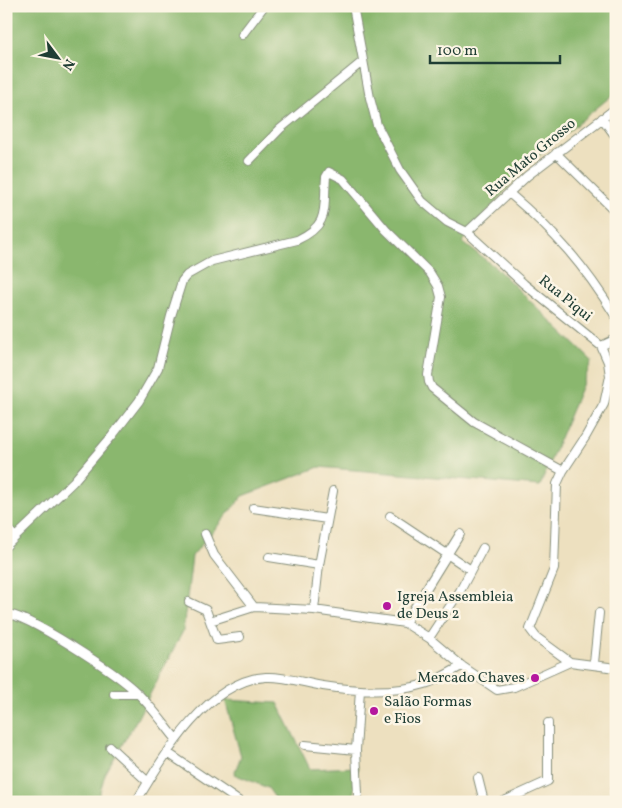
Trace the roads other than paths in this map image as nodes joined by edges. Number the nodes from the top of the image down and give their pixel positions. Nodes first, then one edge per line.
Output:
1 (264, 6) edge
2 (353, 6) edge
3 (242, 35) dead end
4 (362, 62) junction
5 (616, 108) edge
6 (602, 118) junction
7 (616, 137) edge
8 (556, 152) junction
9 (249, 161) dead end
10 (509, 193) junction
11 (616, 212) edge
12 (467, 232) junction
13 (616, 317) edge
14 (616, 339) edge
15 (601, 346) junction
16 (613, 377) edge
17 (562, 471) junction
18 (333, 491) dead end
19 (253, 508) dead end
20 (390, 516) dead end
21 (326, 518) junction
22 (6, 527) edge
23 (205, 534) dead end
24 (460, 534) dead end
25 (15, 537) junction
26 (6, 546) edge
27 (483, 548) dead end
28 (449, 554) junction
29 (269, 557) dead end
30 (319, 565) junction
31 (471, 570) junction
32 (189, 602) dead end
33 (254, 608) junction
34 (314, 610) junction
35 (599, 613) dead end
36 (6, 614) edge
37 (210, 621) junction
38 (405, 624) junction
39 (240, 637) dead end
40 (430, 638) junction
41 (570, 662) junction
42 (594, 663) junction
43 (462, 666) junction
44 (616, 668) edge
45 (360, 690) junction
46 (114, 694) dead end
47 (138, 694) junction
48 (548, 723) dead end
49 (176, 739) junction
50 (305, 745) dead end
51 (110, 747) dead end
52 (356, 750) junction
53 (168, 753) junction
54 (478, 778) dead end
55 (148, 782) junction
56 (616, 786) edge
57 (358, 794) dead end
58 (136, 802) edge
59 (240, 802) edge
60 (484, 802) edge
61 (502, 802) edge
62 (614, 802) edge

1 - 3 street
2 - 4 street, Rua Piqui
4 - 9 street
4 - 12 street, Rua Piqui
5 - 6 street, Rua Mato Grosso
6 - 7 street
6 - 8 street, Rua Mato Grosso
8 - 10 street, Rua Mato Grosso
8 - 11 street
10 - 12 street, Rua Mato Grosso
10 - 13 street
12 - 15 street, Rua Piqui
14 - 15 street
15 - 16 street
16 - 17 street
17 - 25 street
17 - 41 street
18 - 21 street
19 - 21 street
20 - 28 street
21 - 30 street
22 - 25 street
23 - 33 street
24 - 28 street
25 - 26 street
27 - 31 street
28 - 31 street
28 - 38 street
29 - 30 street
30 - 34 street
31 - 40 street
32 - 37 street
33 - 34 street
33 - 37 street
34 - 38 street
35 - 42 street
36 - 47 street
37 - 39 street
38 - 40 street
40 - 43 street
41 - 42 street
41 - 43 street
42 - 44 street
43 - 45 street
45 - 49 street
45 - 52 street
46 - 47 street
47 - 49 street
48 - 61 street
49 - 53 street
50 - 52 street
51 - 55 street
52 - 57 street
53 - 55 street
53 - 59 street
54 - 60 street
55 - 58 street
56 - 62 street

